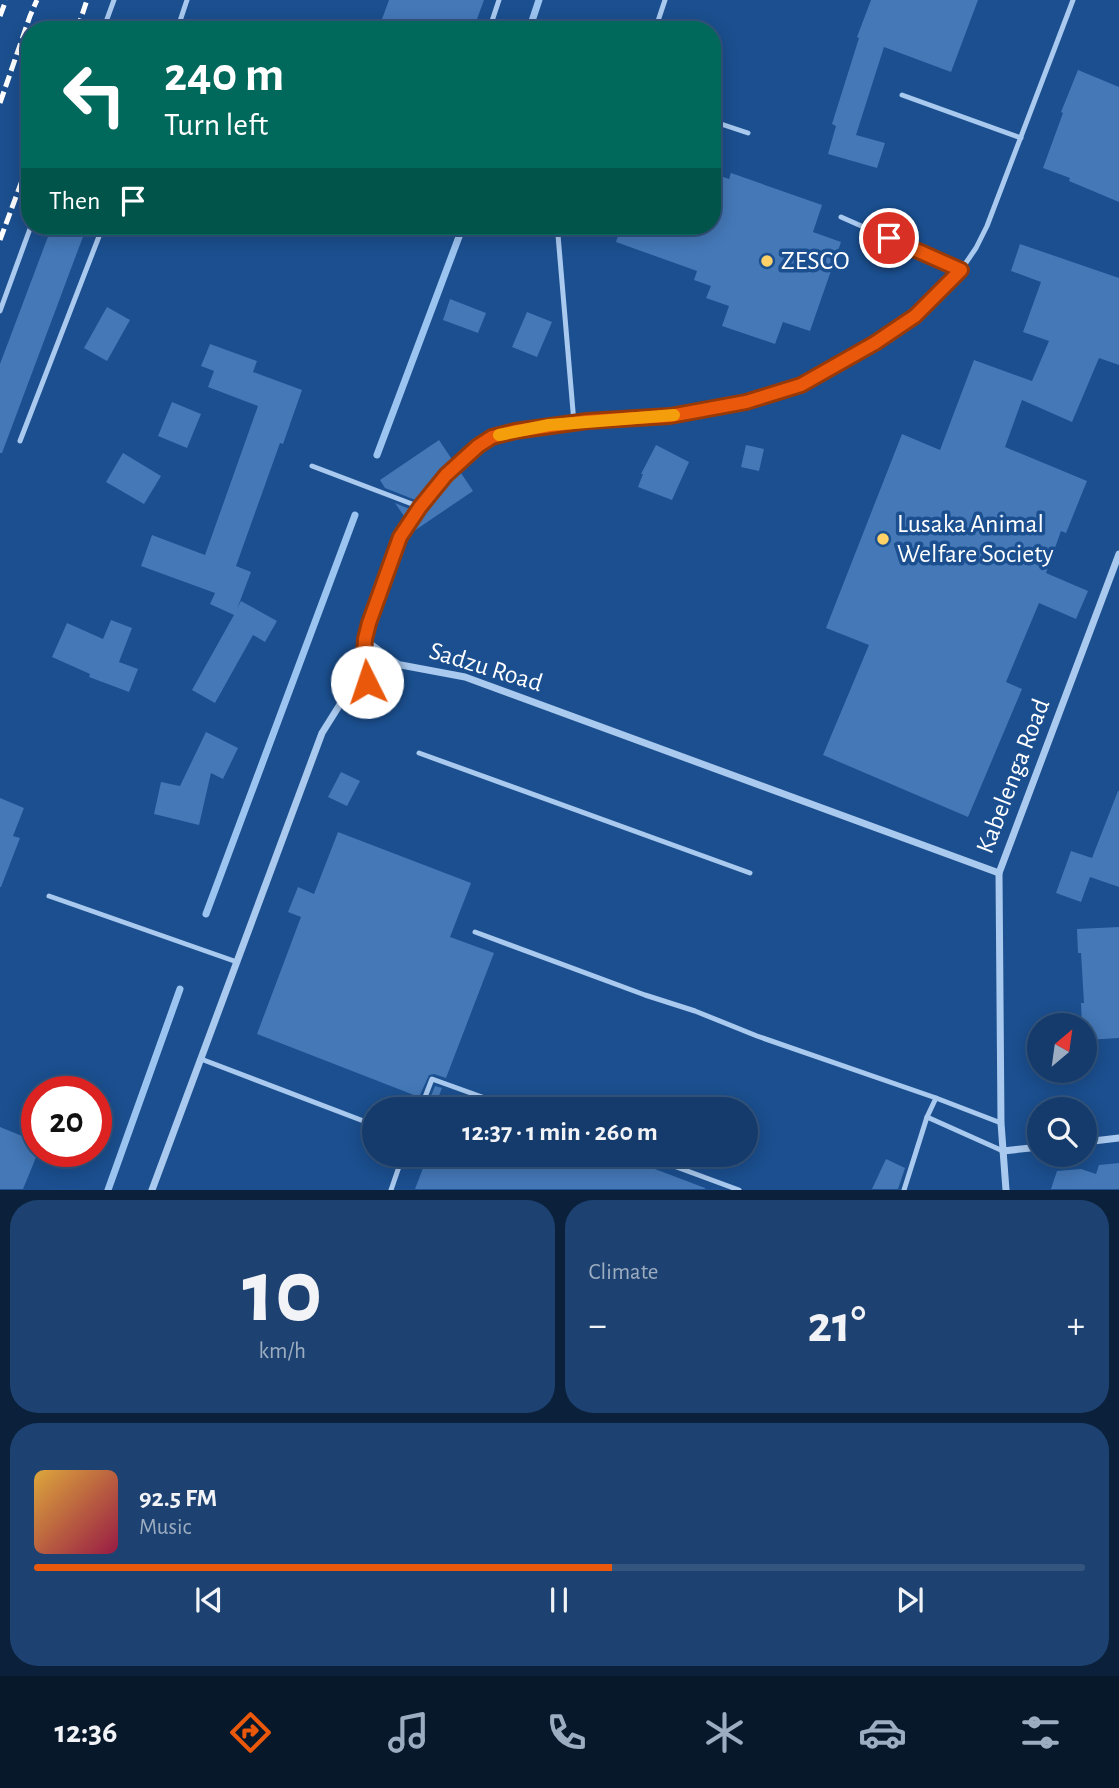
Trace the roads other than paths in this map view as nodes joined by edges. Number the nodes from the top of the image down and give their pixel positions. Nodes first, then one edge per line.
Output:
1 (114, 0) edge
2 (187, 0) edge
3 (499, 0) edge
4 (665, 0) edge
5 (1073, 0) edge
6 (106, 21) edge
7 (180, 21) edge
8 (492, 21) edge
9 (658, 21) edge
10 (902, 95) dead end
11 (721, 124) edge
12 (748, 133) dead end
13 (1021, 138) junction
14 (841, 217) dead end
15 (28, 235) edge
16 (100, 235) edge
17 (558, 235) edge
18 (961, 270) junction
19 (0, 311) edge
20 (574, 423) junction
21 (20, 441) dead end
22 (312, 466) dead end
23 (420, 507) junction
24 (1119, 554) edge
25 (365, 639) junction
26 (401, 665) junction
27 (367, 682) junction
28 (419, 753) dead end
29 (750, 873) dead end
30 (999, 873) junction
31 (49, 895) dead end
32 (475, 932) dead end
33 (237, 962) junction
34 (201, 1059) junction
35 (425, 1097) edge
36 (482, 1097) edge
37 (936, 1098) junction
38 (927, 1117) junction
39 (362, 1120) edge
40 (1000, 1123) junction
41 (1119, 1138) edge
42 (1097, 1141) edge
43 (1027, 1148) edge
44 (1003, 1151) junction
45 (399, 1167) edge
46 (678, 1167) edge
47 (152, 1189) edge
48 (391, 1189) edge
49 (739, 1189) edge
50 (904, 1189) edge
51 (1006, 1189) edge

1 - 6 lane
2 - 7 lane
3 - 8 lane
4 - 9 lane
5 - 13 lane
10 - 13 lane
11 - 12 lane
13 - 18 lane
14 - 18 lane
15 - 19 lane
16 - 21 lane
17 - 20 lane
18 - 20 lane
20 - 23 lane
22 - 23 lane
23 - 25 lane
24 - 30 street, Kabelenga Road
25 - 26 lane
25 - 27 lane
26 - 27 street, Sadzu Road
26 - 30 street, Sadzu Road
27 - 33 street, Sadzu Road
28 - 29 lane
30 - 40 street, Kabelenga Road
31 - 33 lane
32 - 37 lane
33 - 34 street, Sadzu Road
34 - 39 lane
34 - 47 street, Sadzu Road
35 - 36 lane
37 - 38 lane
37 - 40 lane
38 - 44 lane
38 - 50 lane
40 - 44 street, Kabelenga Road
41 - 42 street
43 - 44 street
44 - 51 street, Kabelenga Road
45 - 48 lane
46 - 49 lane

